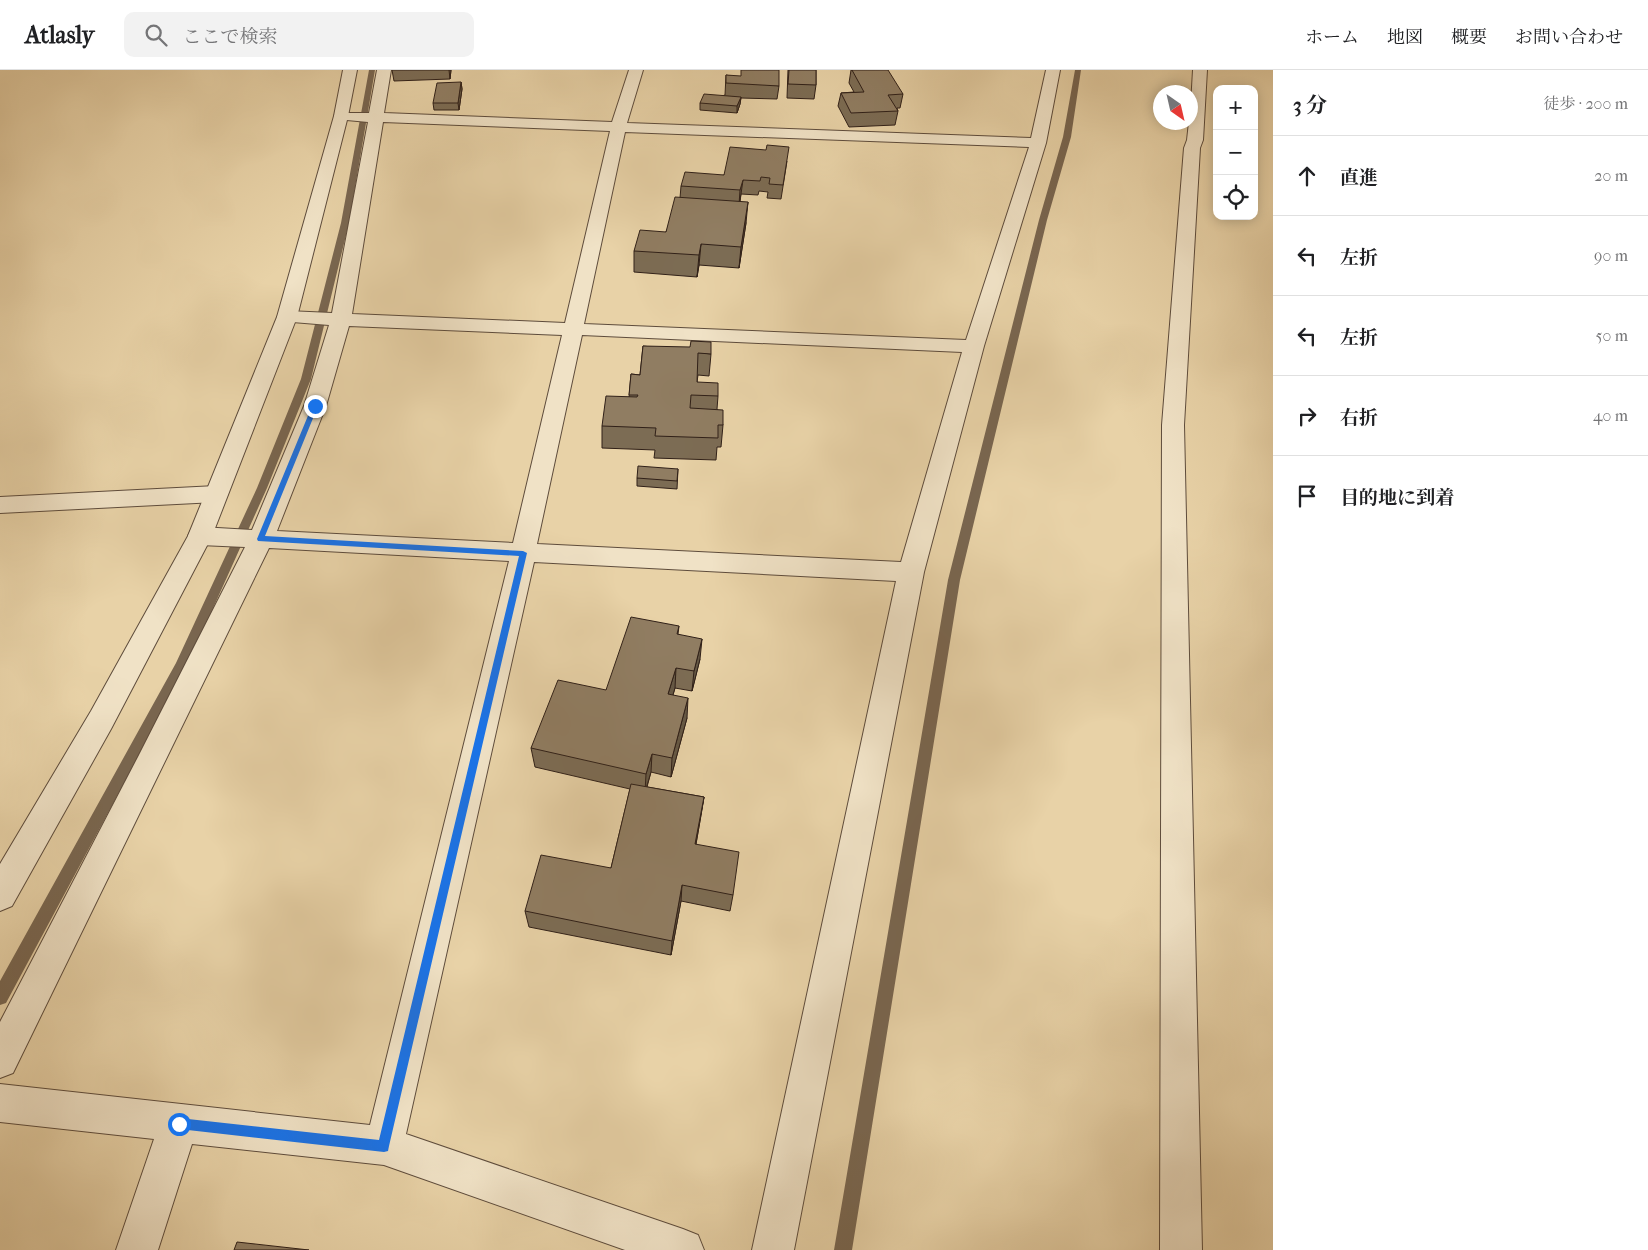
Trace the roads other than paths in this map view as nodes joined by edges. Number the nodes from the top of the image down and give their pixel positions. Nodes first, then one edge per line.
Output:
1 (350, 70) edge
2 (384, 70) edge
3 (636, 70) edge
4 (1053, 70) edge
5 (1200, 70) edge
6 (340, 116) junction
7 (375, 117) junction
8 (619, 125) junction
9 (1038, 143) junction
10 (287, 317) junction
11 (341, 319) junction
12 (574, 330) junction
13 (974, 346) junction
14 (216, 494) junction
15 (0, 506) edge
16 (200, 536) junction
17 (261, 539) junction
18 (523, 553) junction
19 (911, 572) junction
20 (0, 895) edge
21 (0, 1060) edge
22 (0, 1103) edge
23 (179, 1124) junction
24 (384, 1146) junction
25 (137, 1250) edge
26 (683, 1250) edge
27 (772, 1250) edge
28 (1181, 1250) edge

1 - 6 street
2 - 7 street
3 - 8 street
4 - 9 street
5 - 28 street
6 - 7 street
6 - 10 street
7 - 8 street
7 - 11 street
8 - 9 street
8 - 12 street
9 - 13 street
10 - 11 street
10 - 14 street
11 - 12 street
11 - 17 street
12 - 13 street
12 - 18 street
13 - 19 street
14 - 15 street
14 - 16 street
16 - 17 street
16 - 20 street
17 - 18 street
17 - 21 street
18 - 19 street
18 - 24 street
19 - 27 street
22 - 23 street
23 - 24 street
23 - 25 street
24 - 26 street

